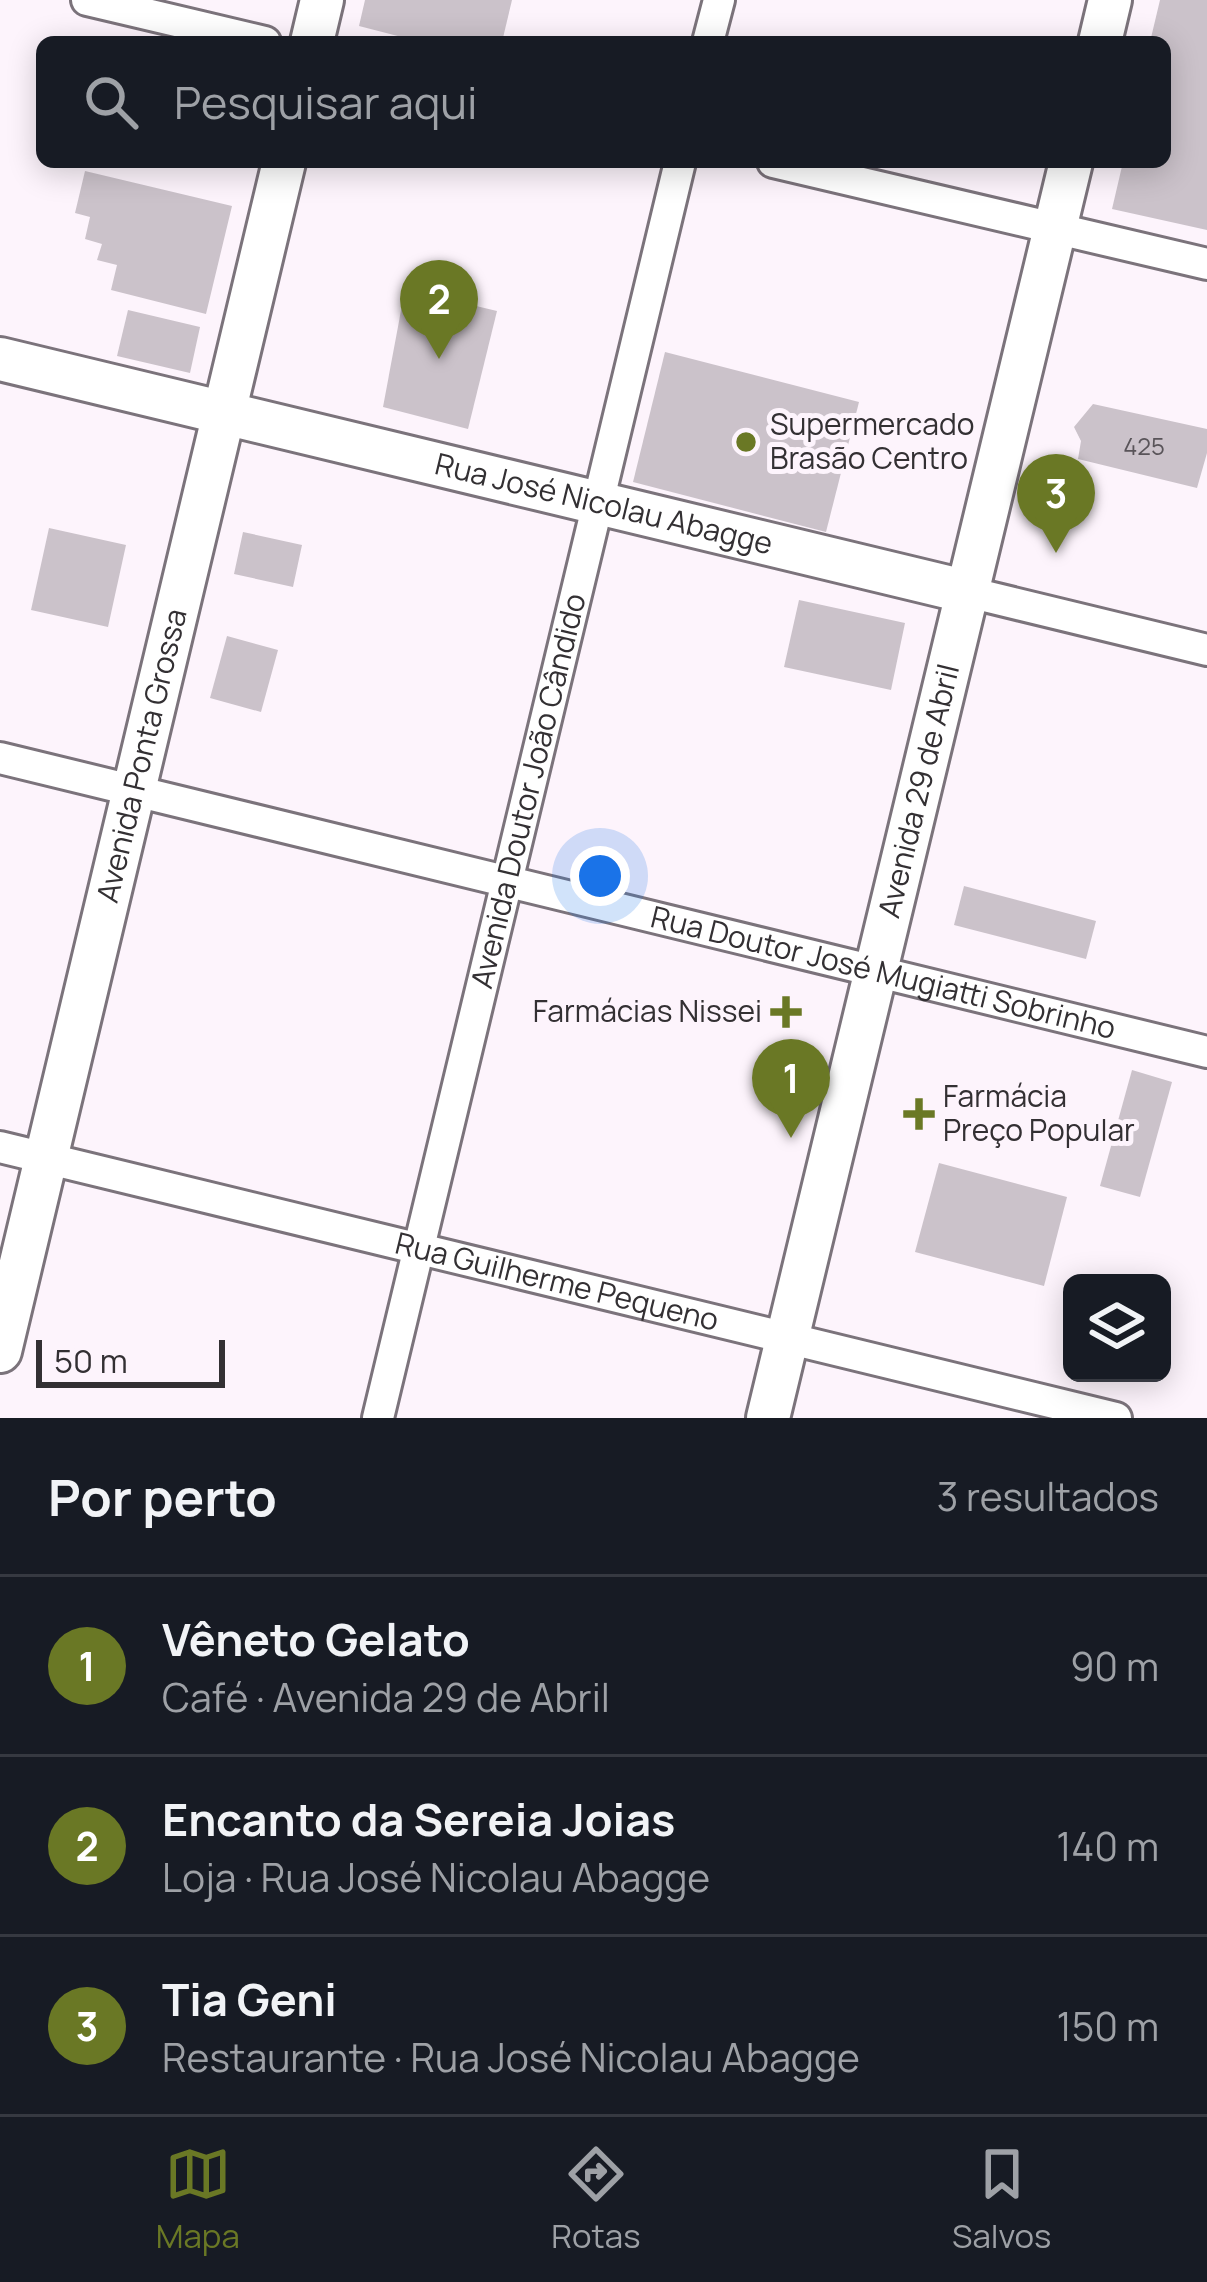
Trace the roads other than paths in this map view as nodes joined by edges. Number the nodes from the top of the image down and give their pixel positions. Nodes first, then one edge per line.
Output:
1 (86, 0) edge
2 (322, 0) edge
3 (718, 0) edge
4 (1110, 0) edge
5 (239, 36) edge
6 (313, 36) edge
7 (710, 36) edge
8 (1101, 36) edge
9 (283, 168) edge
10 (679, 168) edge
11 (798, 168) edge
12 (1070, 168) edge
13 (1055, 229) junction
14 (1207, 264) edge
15 (0, 359) edge
16 (224, 413) junction
17 (598, 503) junction
18 (968, 592) junction
19 (1207, 650) edge
20 (0, 758) edge
21 (134, 791) junction
22 (507, 882) junction
23 (876, 972) junction
24 (1207, 1052) edge
25 (0, 1147) edge
26 (46, 1158) junction
27 (419, 1249) junction
28 (788, 1338) junction
29 (0, 1351) edge
30 (378, 1418) edge
31 (768, 1418) edge
32 (1116, 1418) edge

1 - 5 street
2 - 6 street
3 - 7 street
4 - 8 street
9 - 16 street, Avenida Ponta Grossa
10 - 17 street, Avenida Doutor João Cândido
11 - 13 street
12 - 13 street, Avenida 29 de Abril
13 - 14 street
13 - 18 street, Avenida 29 de Abril
15 - 16 street, Rua José Nicolau Abagge
16 - 17 street, Rua José Nicolau Abagge
16 - 21 street, Avenida Ponta Grossa
17 - 18 street, Rua José Nicolau Abagge
17 - 22 street, Avenida Doutor João Cândido
18 - 19 street, Rua José Nicolau Abagge
18 - 23 street, Avenida 29 de Abril
20 - 21 street, Rua Doutor José Mugiatti Sobrinho
21 - 22 street, Rua Doutor José Mugiatti Sobrinho
21 - 26 street, Avenida Ponta Grossa
22 - 23 street, Rua Doutor José Mugiatti Sobrinho
22 - 27 street, Avenida Doutor João Cândido
23 - 24 street, Rua Doutor José Mugiatti Sobrinho
23 - 28 street, Avenida 29 de Abril
25 - 26 street, Rua Guilherme Pequeno
26 - 27 street, Rua Guilherme Pequeno
26 - 29 street, Avenida Ponta Grossa
27 - 28 street, Rua Guilherme Pequeno
27 - 30 street, Avenida Doutor João Cândido
28 - 31 street, Avenida 29 de Abril
28 - 32 street, Rua Guilherme Pequeno

